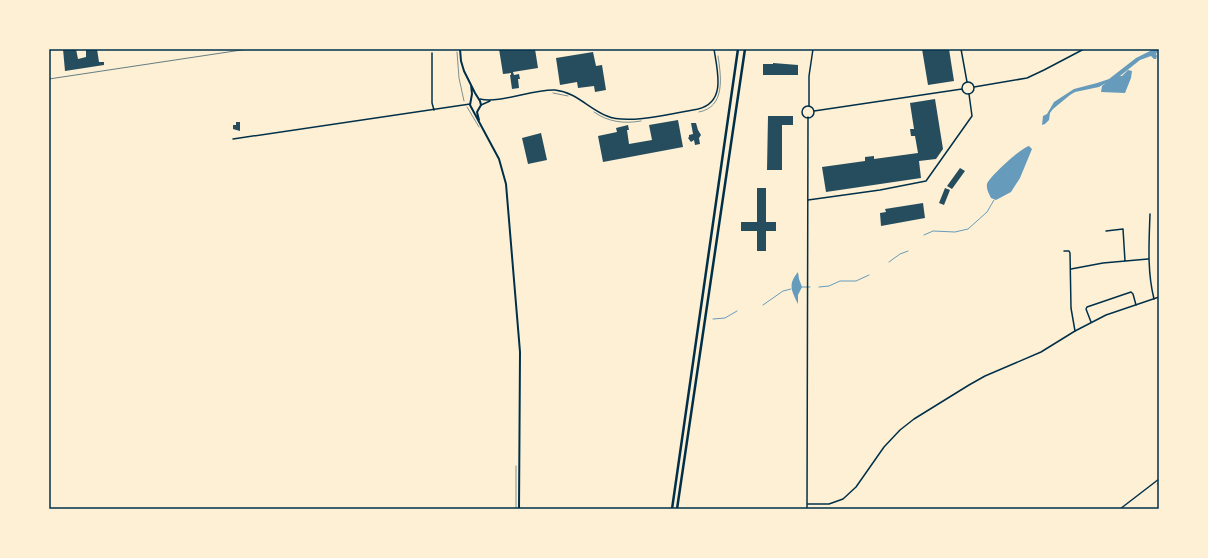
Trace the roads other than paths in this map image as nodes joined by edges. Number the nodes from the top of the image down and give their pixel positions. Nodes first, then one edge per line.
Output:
1 (459, 49) edge
2 (714, 49) edge
3 (738, 49) edge
4 (745, 49) edge
5 (814, 49) edge
6 (961, 49) edge
7 (1084, 49) edge
8 (432, 53) dead end
9 (967, 82) junction
10 (471, 85) junction
11 (974, 87) junction
12 (962, 89) junction
13 (969, 94) junction
14 (478, 98) junction
15 (471, 99) junction
16 (492, 100) junction
17 (470, 104) junction
18 (809, 106) junction
19 (479, 107) junction
20 (473, 108) junction
21 (434, 110) junction
22 (814, 111) junction
23 (808, 118) junction
24 (481, 126) junction
25 (233, 140) dead end
26 (808, 200) junction
27 (1150, 214) dead end
28 (1106, 231) dead end
29 (1064, 251) dead end
30 (1149, 259) junction
31 (1124, 261) junction
32 (1071, 269) junction
33 (1159, 297) edge
34 (1154, 299) junction
35 (1136, 305) junction
36 (1091, 322) junction
37 (1075, 331) junction
38 (1159, 480) edge
39 (807, 504) junction
40 (519, 509) edge
41 (672, 509) edge
42 (678, 509) edge
43 (807, 509) edge
44 (1120, 509) edge

1 - 10 main road
2 - 16 street
3 - 41 highway
4 - 42 highway
5 - 18 street
6 - 9 street
7 - 11 street
8 - 21 street
9 - 11 street
9 - 12 street
10 - 14 main road
10 - 15 main road
11 - 13 street
12 - 13 street
12 - 22 street
13 - 26 street
14 - 15 main road
14 - 16 street
14 - 19 main road
15 - 17 main road
16 - 19 street
17 - 20 main road
17 - 21 street
18 - 22 street
18 - 23 street
19 - 20 main road
19 - 24 main road
20 - 24 main road
21 - 25 street
22 - 23 street
23 - 26 street
24 - 40 main road
26 - 39 street
27 - 30 street
28 - 31 street
29 - 32 street
30 - 31 street
30 - 34 street
31 - 32 street
32 - 37 street
33 - 34 street
34 - 35 street
35 - 36 street
35 - 36 street
36 - 37 street
37 - 39 street
38 - 44 street
39 - 43 street

